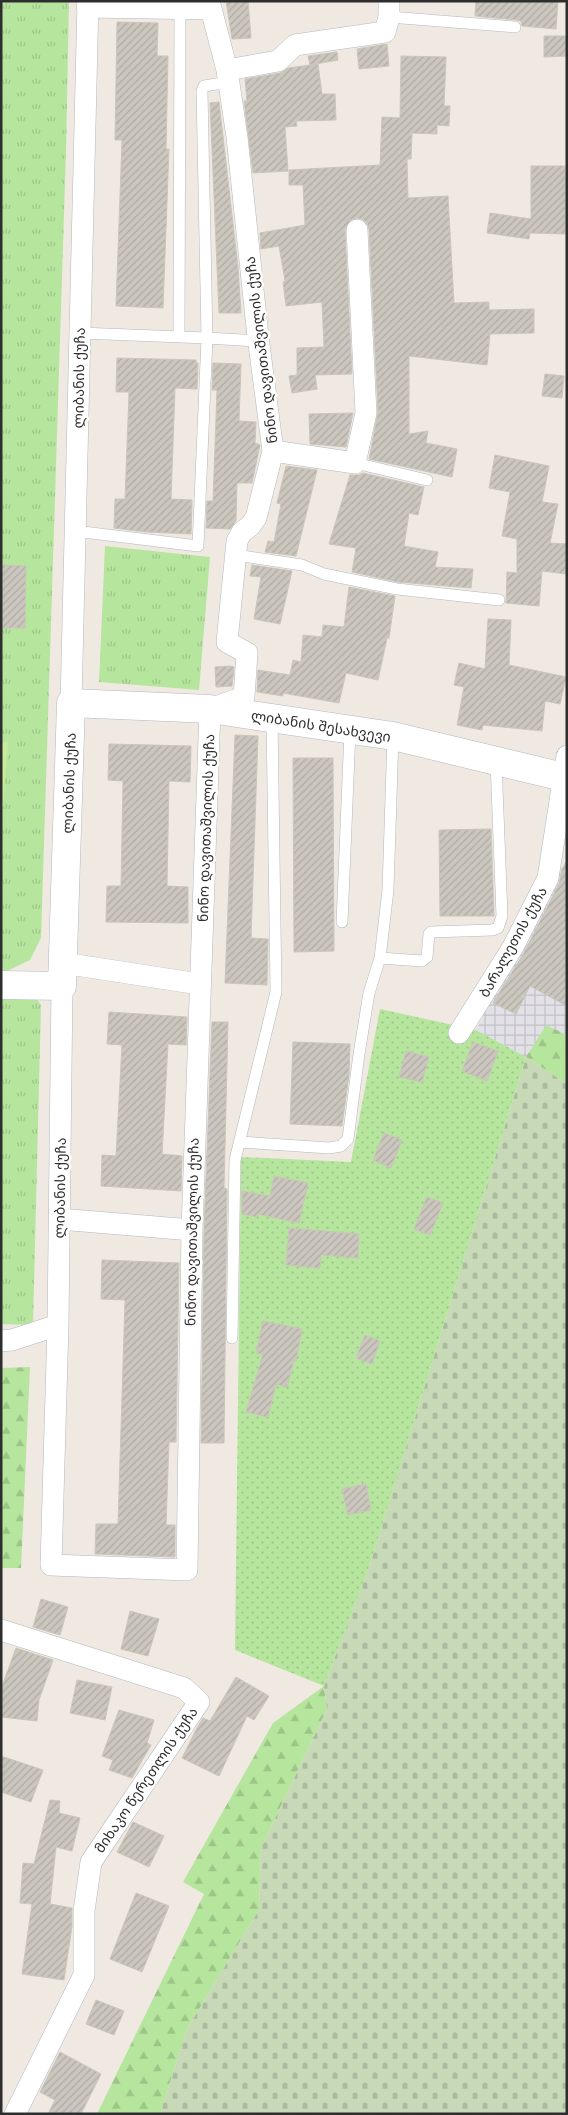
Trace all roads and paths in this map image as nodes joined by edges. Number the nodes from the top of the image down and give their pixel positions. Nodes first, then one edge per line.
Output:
1 (88, 4) edge
2 (210, 5) edge
3 (180, 8) junction
4 (389, 9) edge
5 (515, 27) dead end
6 (228, 76) junction
7 (357, 230) dead end
8 (80, 333) junction
9 (179, 337) junction
10 (207, 338) junction
11 (258, 341) junction
12 (273, 451) junction
13 (355, 463) junction
14 (427, 480) dead end
15 (75, 531) junction
16 (236, 555) junction
17 (499, 600) dead end
18 (71, 703) junction
19 (210, 709) junction
20 (272, 718) junction
21 (350, 731) junction
22 (393, 736) junction
23 (496, 760) junction
24 (566, 770) edge
25 (342, 922) dead end
26 (380, 958) junction
27 (63, 975) junction
28 (199, 984) junction
29 (1, 985) edge
30 (459, 1034) dead end
31 (240, 1142) junction
32 (59, 1219) junction
33 (192, 1230) junction
34 (58, 1325) junction
35 (232, 1338) dead end
36 (1, 1341) edge
37 (51, 1565) joint
38 (1, 1630) edge
39 (15, 2114) edge

1 - 3 street
1 - 8 street, ლიბანის ქუჩა
2 - 3 street
2 - 6 street, ნინო დავითაშვილის ქუჩა
3 - 9 lane
4 - 5 lane
4 - 6 street
6 - 10 lane
6 - 11 street, ნინო დავითაშვილის ქუჩა
7 - 13 street
8 - 9 lane
8 - 15 street, ლიბანის ქუჩა
9 - 10 lane
10 - 11 lane
10 - 15 lane
11 - 12 street, ნინო დავითაშვილის ქუჩა
12 - 13 street
12 - 16 street, ნინო დავითაშვილის ქუჩა
13 - 14 lane
15 - 18 street, ლიბანის ქუჩა
16 - 17 lane
16 - 19 street, ნინო დავითაშვილის ქუჩა
18 - 19 street, ლიბანის შესახვევი
18 - 27 street, ლიბანის ქუჩა
19 - 20 street, ლიბანის შესახვევი
19 - 28 street, ნინო დავითაშვილის ქუჩა
20 - 21 street, ლიბანის შესახვევი
20 - 31 lane
21 - 22 street, ლიბანის შესახვევი
21 - 25 lane
22 - 23 street, ლიბანის შესახვევი
22 - 26 lane
23 - 24 street, ლიბანის შესახვევი
23 - 26 lane
24 - 30 street, ბარალეთის ქუჩა
26 - 31 lane
27 - 28 street
27 - 29 street
27 - 32 street, ლიბანის ქუჩა
28 - 33 street, ნინო დავითაშვილის ქუჩა
31 - 35 lane
32 - 33 street
32 - 34 street, ლიბანის ქუჩა
33 - 37 street, ნინო დავითაშვილის ქუჩა
34 - 36 street
34 - 37 street, ლიბანის ქუჩა
38 - 39 street, მიხაკო წერეთლის ქუჩა

